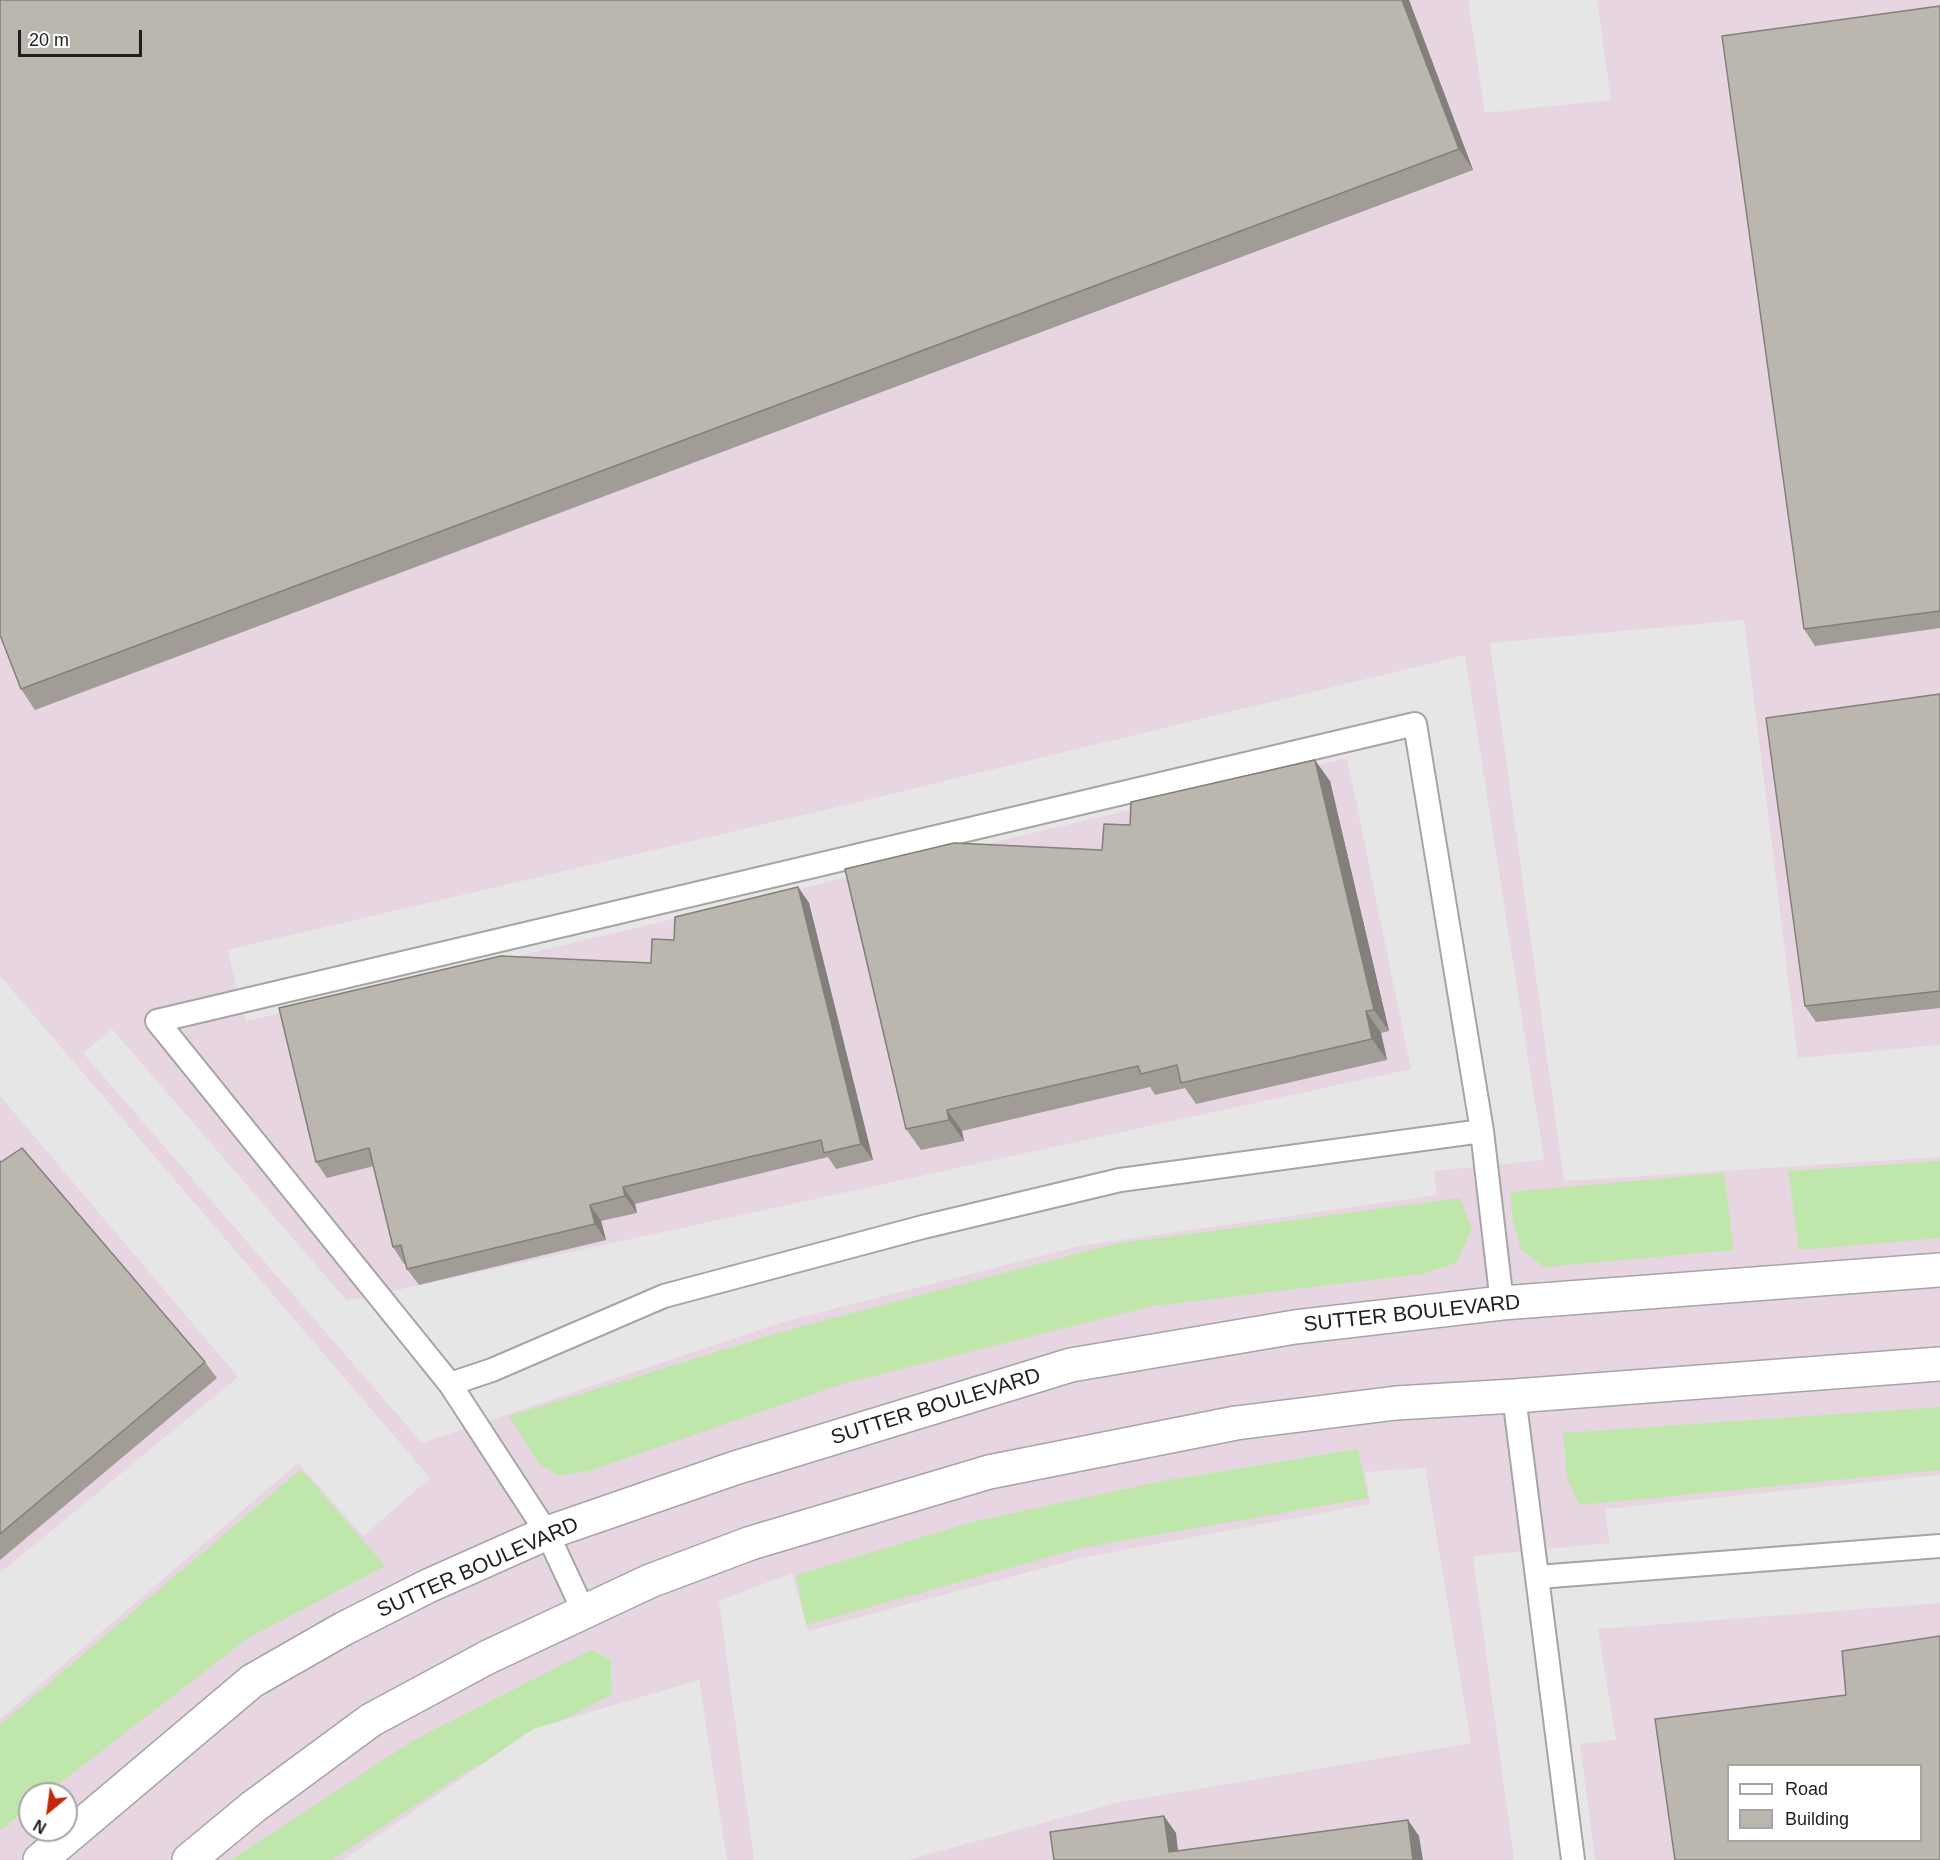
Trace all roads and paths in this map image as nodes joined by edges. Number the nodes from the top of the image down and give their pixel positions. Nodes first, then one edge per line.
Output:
1 (1482, 1131) junction
2 (1940, 1270) edge
3 (1502, 1303) junction
4 (1940, 1364) edge
5 (450, 1384) junction
6 (1514, 1396) junction
7 (547, 1533) junction
8 (1940, 1546) edge
9 (1538, 1577) junction
10 (584, 1612) junction
11 (40, 1860) edge
12 (189, 1860) edge
13 (1574, 1860) edge

1 - 3 lane
1 - 5 lane
1 - 5 lane
2 - 3 street, SUTTER BOULEVARD
3 - 7 street, SUTTER BOULEVARD
4 - 6 street
5 - 7 lane
6 - 9 lane
6 - 10 street
7 - 10 lane
7 - 11 street, SUTTER BOULEVARD
8 - 9 lane
9 - 13 lane
10 - 12 street

